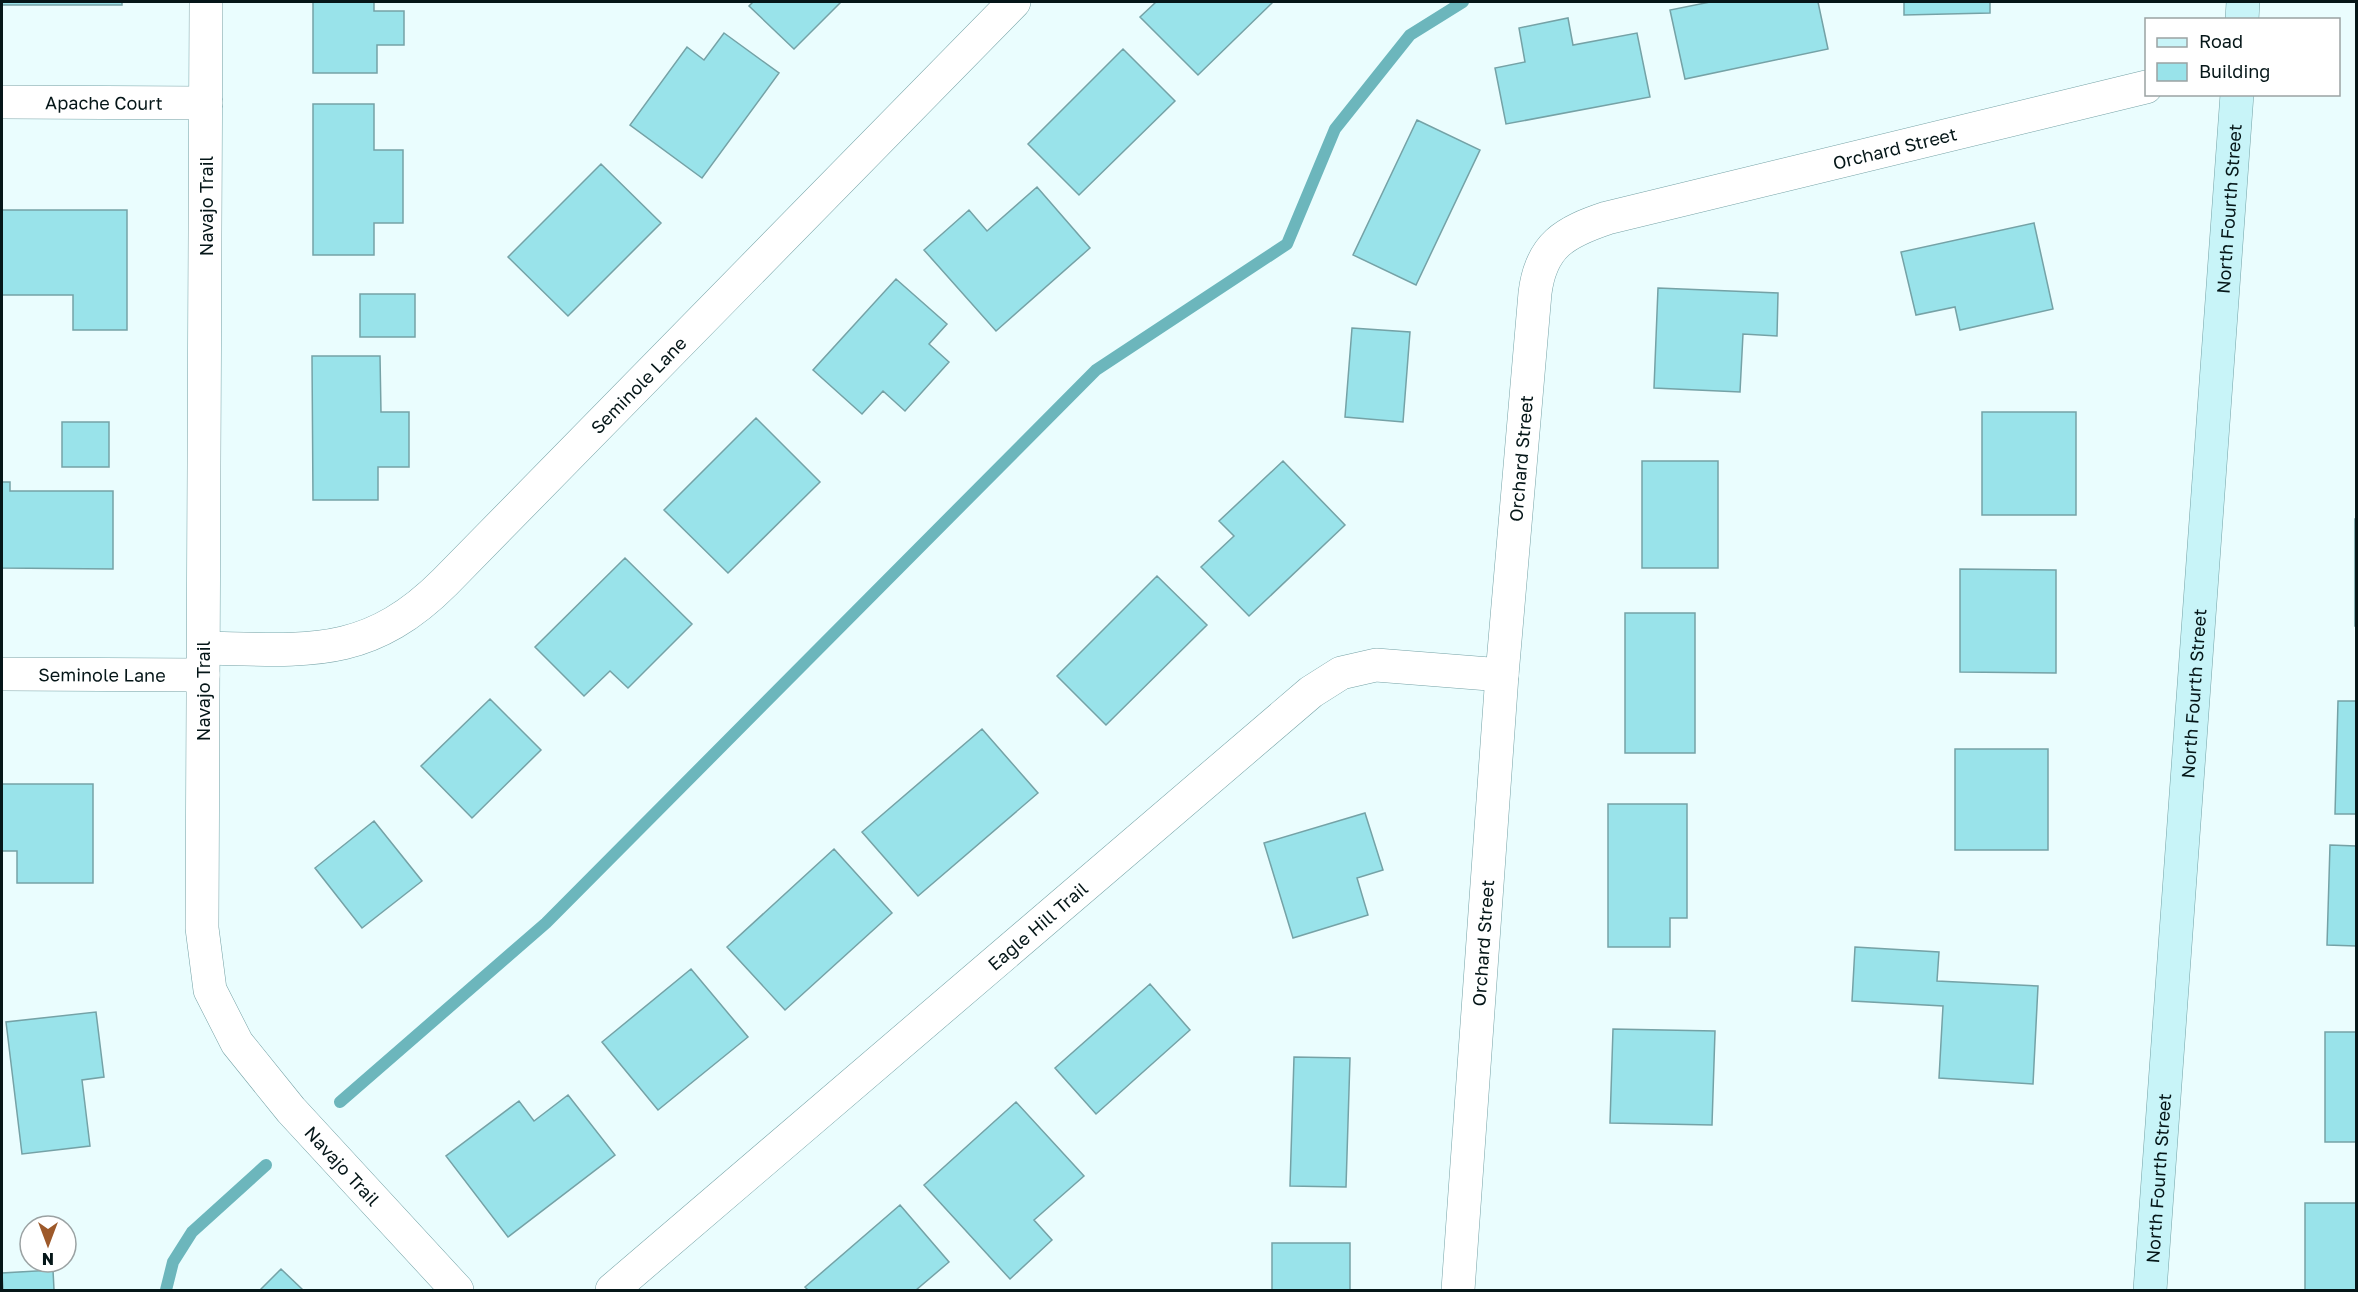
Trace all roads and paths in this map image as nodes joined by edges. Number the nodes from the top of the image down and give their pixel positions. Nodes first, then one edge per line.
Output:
1 (206, 2) edge
2 (1014, 2) edge
3 (2243, 2) edge
4 (2242, 18) edge
5 (2145, 87) edge
6 (2237, 96) edge
7 (2, 102) edge
8 (206, 103) junction
9 (204, 662) junction
10 (2, 674) edge
11 (1502, 675) junction
12 (457, 1290) edge
13 (612, 1290) edge
14 (1458, 1290) edge
15 (2150, 1290) edge

1 - 8 street, Navajo Trail
2 - 9 street, Seminole Lane
3 - 4 main road
5 - 11 street, Orchard Street
6 - 15 main road, North Fourth Street
7 - 8 street, Apache Court
8 - 9 street, Navajo Trail
9 - 10 street, Seminole Lane
9 - 12 street, Navajo Trail
11 - 13 street, Eagle Hill Trail
11 - 14 street, Orchard Street

